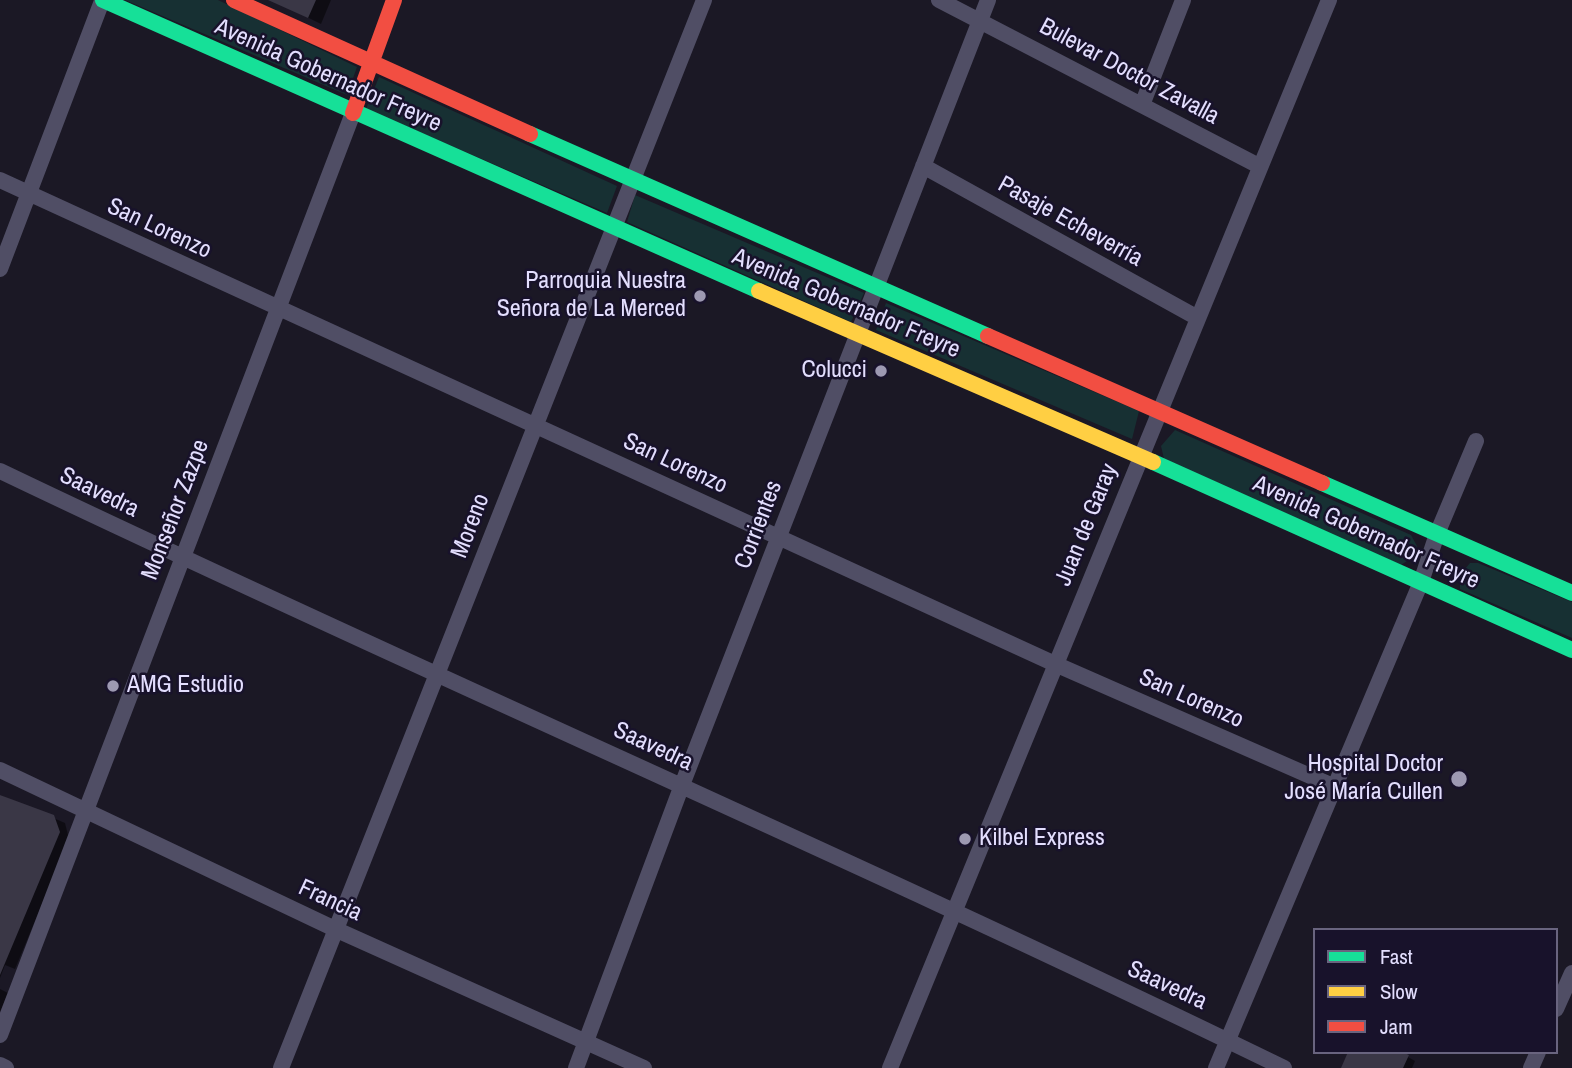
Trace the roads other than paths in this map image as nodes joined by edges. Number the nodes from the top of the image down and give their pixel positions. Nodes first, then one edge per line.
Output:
1 (103, 0) edge
2 (234, 0) edge
3 (394, 0) edge
4 (704, 0) edge
5 (939, 0) edge
6 (988, 0) edge
7 (1183, 0) edge
8 (1329, 0) edge
9 (980, 20) junction
10 (371, 62) junction
11 (1142, 105) junction
12 (353, 113) junction
13 (923, 166) junction
14 (1259, 166) junction
15 (0, 180) edge
16 (631, 180) junction
17 (29, 194) junction
18 (613, 228) junction
19 (0, 269) edge
20 (877, 286) junction
21 (277, 307) junction
22 (1196, 317) junction
23 (859, 335) junction
24 (1158, 410) junction
25 (535, 424) junction
26 (1476, 441) dead end
27 (1140, 456) junction
28 (0, 471) edge
29 (1437, 534) junction
30 (779, 537) junction
31 (182, 558) junction
32 (1420, 582) junction
33 (1572, 593) edge
34 (1572, 650) edge
35 (1055, 664) junction
36 (438, 673) junction
37 (0, 769) edge
38 (682, 785) junction
39 (1333, 786) junction
40 (87, 812) junction
41 (955, 911) junction
42 (337, 930) junction
43 (1572, 973) edge
44 (1558, 1004) edge
45 (0, 1035) edge
46 (1227, 1040) junction
47 (586, 1041) junction
48 (0, 1065) edge
49 (6, 1068) edge
50 (281, 1068) edge
51 (576, 1068) edge
52 (644, 1068) edge
53 (890, 1068) edge
54 (1216, 1068) edge
55 (1284, 1068) edge

1 - 12 main road, Avenida Gobernador Freyre
1 - 17 street
2 - 10 main road, Avenida Gobernador Freyre
3 - 10 main road, Monseñor Zazpe
4 - 16 street, Moreno
5 - 9 street, Bulevar Doctor Zavalla
6 - 9 street, Corrientes
7 - 11 street
8 - 14 street, Juan de Garay
9 - 11 street, Bulevar Doctor Zavalla
9 - 13 street, Corrientes
10 - 12 main road, Monseñor Zazpe
10 - 16 main road, Avenida Gobernador Freyre
11 - 14 street, Bulevar Doctor Zavalla
12 - 18 main road, Avenida Gobernador Freyre
12 - 21 street, Monseñor Zazpe
13 - 20 street, Corrientes
13 - 22 street, Pasaje Echeverría
14 - 22 street, Juan de Garay
15 - 17 street, San Lorenzo
16 - 18 street, Moreno
16 - 20 main road, Avenida Gobernador Freyre
17 - 19 street
17 - 21 street, San Lorenzo
18 - 23 main road, Avenida Gobernador Freyre
18 - 25 street, Moreno
20 - 23 street, Corrientes
20 - 24 main road, Avenida Gobernador Freyre
21 - 25 street, San Lorenzo
21 - 31 street, Monseñor Zazpe
22 - 24 street, Juan de Garay
23 - 27 main road, Avenida Gobernador Freyre
23 - 30 street, Corrientes
24 - 27 street, Juan de Garay
24 - 29 main road, Avenida Gobernador Freyre
25 - 30 street, San Lorenzo
25 - 36 street, Moreno
26 - 29 street
27 - 32 main road, Avenida Gobernador Freyre
27 - 35 street, Juan de Garay
28 - 31 street, Saavedra
29 - 32 street
29 - 33 main road, Avenida Gobernador Freyre
30 - 35 street, San Lorenzo
30 - 38 street, Corrientes
31 - 36 street, Saavedra
31 - 40 street, Monseñor Zazpe
32 - 34 main road, Avenida Gobernador Freyre
32 - 39 street
35 - 39 street, San Lorenzo
35 - 41 street, Juan de Garay
36 - 38 street, Saavedra
36 - 42 street, Moreno
37 - 40 street, Francia
38 - 41 street, Saavedra
38 - 47 street, Corrientes
39 - 46 street
40 - 42 street, Francia
40 - 45 street, Monseñor Zazpe
41 - 46 street, Saavedra
41 - 53 street, Juan de Garay
42 - 47 street, Francia
42 - 50 street, Moreno
43 - 44 street
46 - 54 street
46 - 55 street, Saavedra
47 - 51 street, Corrientes
47 - 52 street, Francia
48 - 49 street

